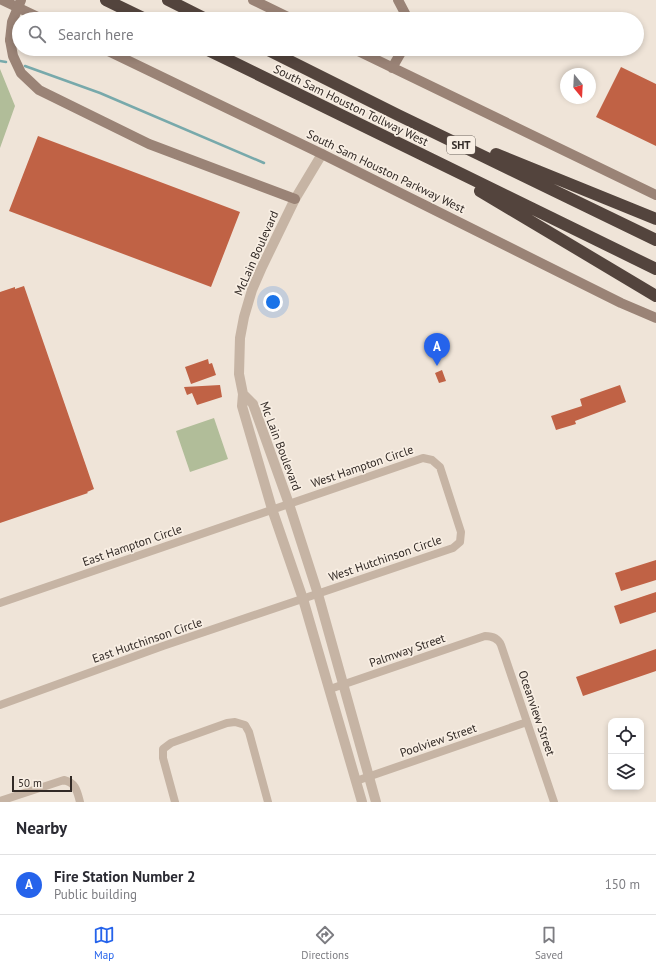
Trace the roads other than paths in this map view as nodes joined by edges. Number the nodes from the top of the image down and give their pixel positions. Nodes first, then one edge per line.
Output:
1 (2, 0) edge
2 (21, 0) edge
3 (106, 0) edge
4 (168, 0) edge
5 (253, 0) edge
6 (398, 0) edge
7 (16, 12) edge
8 (27, 12) edge
9 (130, 12) edge
10 (192, 12) edge
11 (278, 12) edge
12 (404, 12) edge
13 (12, 22) edge
14 (12, 51) edge
15 (13, 56) edge
16 (119, 56) edge
17 (220, 56) edge
18 (280, 56) edge
19 (368, 56) edge
20 (400, 56) edge
21 (392, 68) junction
22 (398, 115) junction
23 (409, 149) junction
24 (322, 154) junction
25 (656, 195) edge
26 (295, 199) junction
27 (656, 219) edge
28 (656, 240) edge
29 (656, 269) edge
30 (656, 296) edge
31 (656, 318) edge
32 (243, 394) junction
33 (267, 441) junction
34 (254, 445) junction
35 (289, 504) junction
36 (453, 507) joint
37 (272, 509) junction
38 (318, 594) junction
39 (303, 599) junction
40 (0, 603) edge
41 (491, 636) joint
42 (344, 684) junction
43 (330, 689) junction
44 (0, 705) edge
45 (527, 722) junction
46 (370, 776) junction
47 (356, 781) junction
48 (0, 801) edge
49 (80, 802) edge
50 (175, 802) edge
51 (268, 802) edge
52 (362, 802) edge
53 (376, 802) edge
54 (554, 802) edge

1 - 8 main road
2 - 7 main road, bridge
3 - 9 highway
4 - 10 highway
5 - 11 main road
6 - 12 main road
13 - 14 main road, bridge
15 - 26 main road, bridge
16 - 24 main road, South Sam Houston Parkway West
17 - 23 highway, South Sam Houston Tollway West / SHT
18 - 22 highway, South Sam Houston Tollway West / SHT
19 - 21 main road
20 - 21 main road
21 - 25 main road
22 - 27 highway
22 - 28 highway, South Sam Houston Tollway West / SHT
23 - 29 highway, South Sam Houston Tollway West / SHT
23 - 30 highway
24 - 26 street, McLain Boulevard
24 - 31 main road, South Sam Houston Parkway West
26 - 32 street, McLain Boulevard
32 - 33 street, Mc Lain Boulevard
32 - 34 street, Mc Lain Boulevard
33 - 34 street
33 - 35 street, Mc Lain Boulevard
34 - 37 street, Mc Lain Boulevard
35 - 36 street, West Hampton Circle
35 - 37 street, West Hampton Circle
35 - 38 street, Mc Lain Boulevard
36 - 38 street, West Hutchinson Circle
37 - 39 street, Mc Lain Boulevard
37 - 40 street, East Hampton Circle
38 - 39 street, West Hutchinson Circle
38 - 42 street, Mc Lain Boulevard
39 - 43 street, Mc Lain Boulevard
39 - 44 street, East Hutchinson Circle
41 - 42 street, Palmway Street
41 - 45 street, Oceanview Street
42 - 43 street, Palmway Street
42 - 46 street, Mc Lain Boulevard
43 - 47 street, Mc Lain Boulevard
45 - 46 street, Poolview Street
45 - 54 street, Oceanview Street
46 - 47 street, Poolview Street
46 - 53 street, Mc Lain Boulevard
47 - 52 street, Mc Lain Boulevard
48 - 49 street
50 - 51 street

